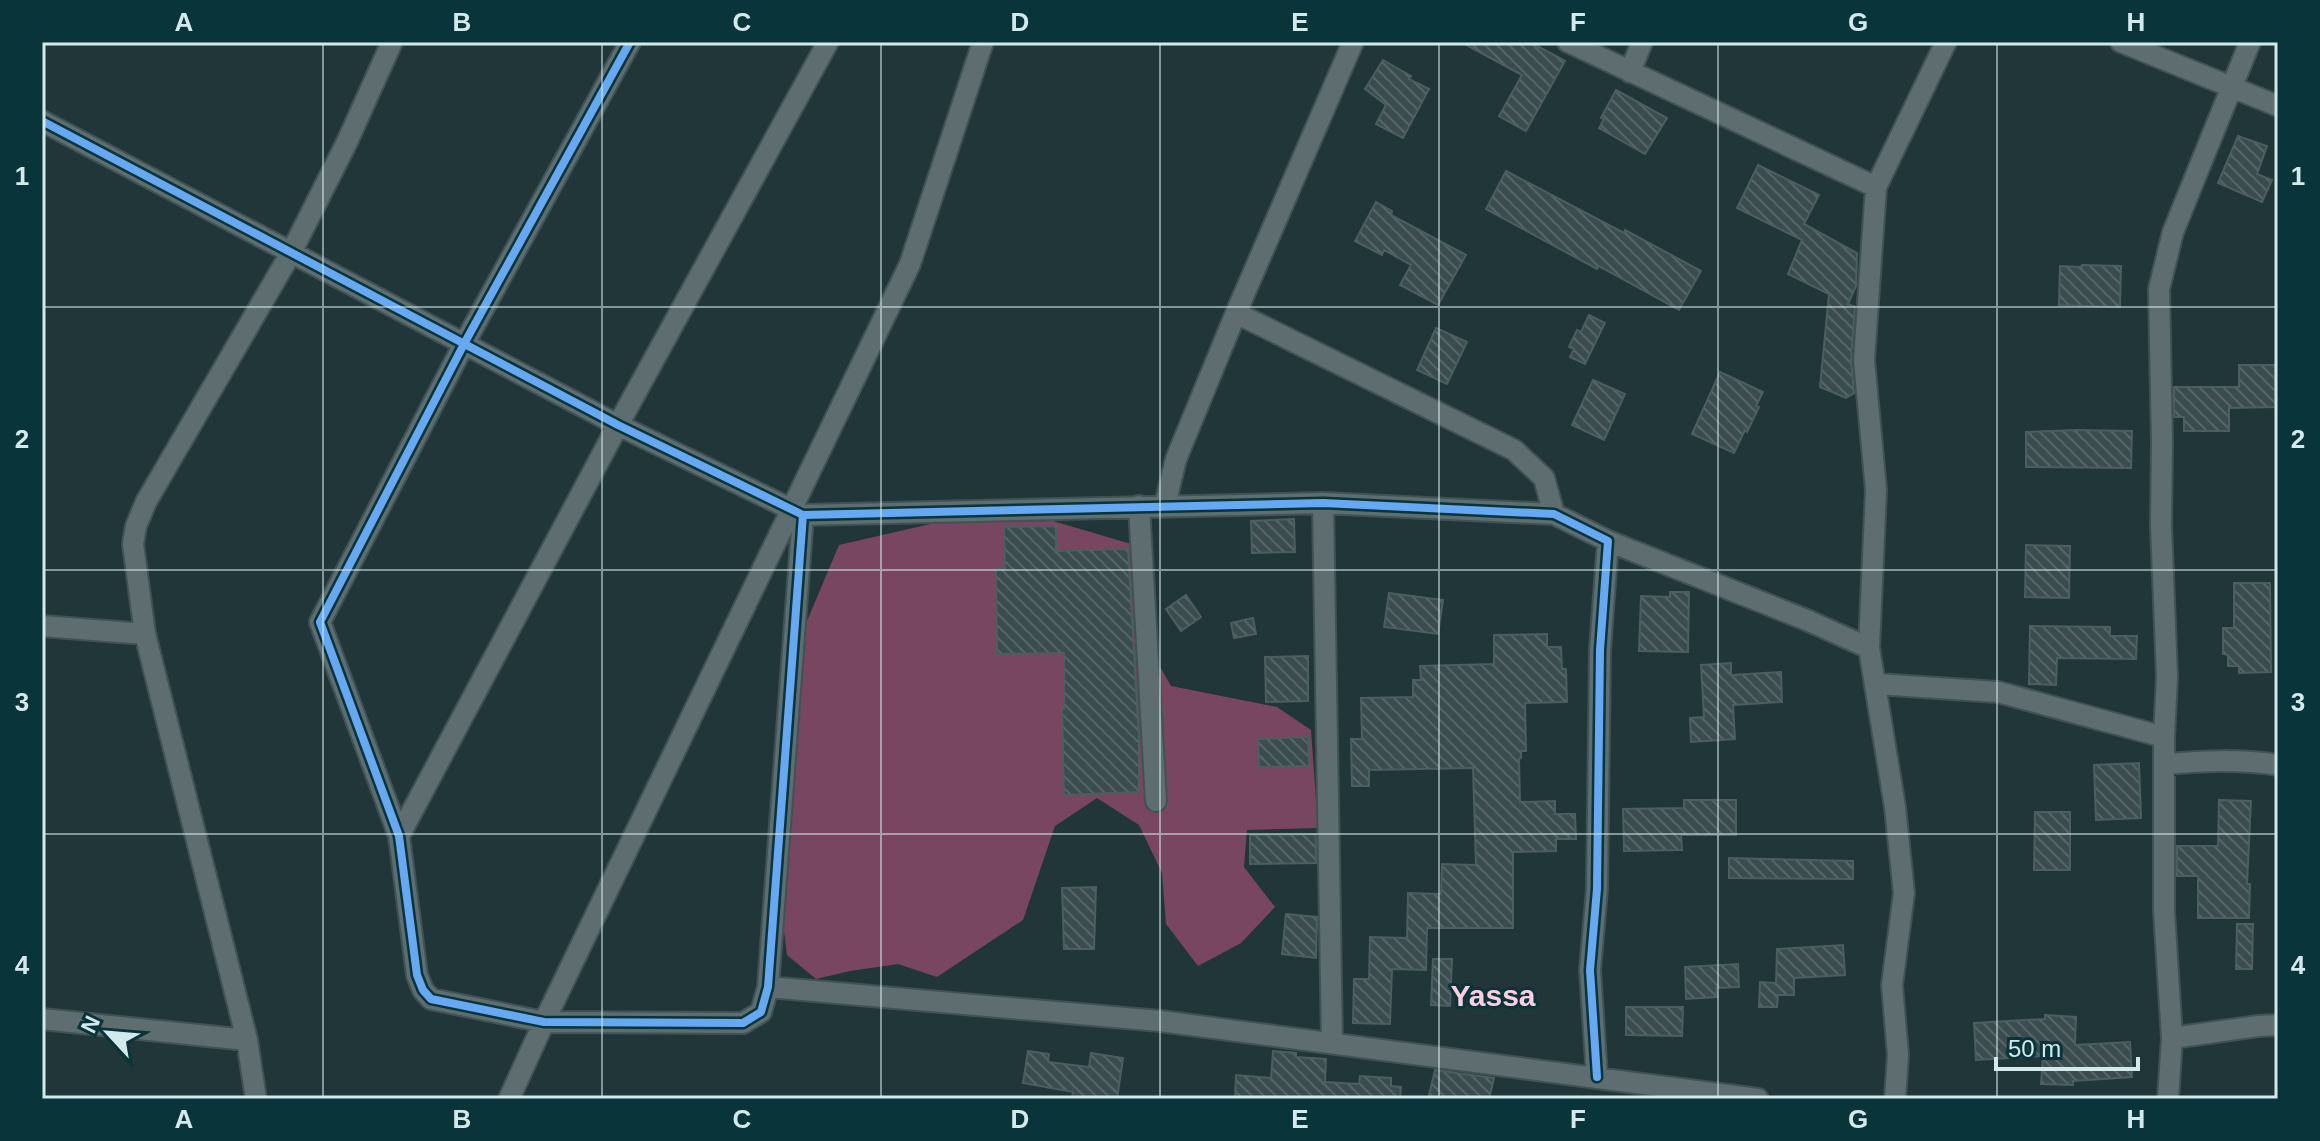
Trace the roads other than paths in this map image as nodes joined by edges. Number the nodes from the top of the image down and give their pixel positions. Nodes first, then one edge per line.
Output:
1 (392, 42) edge
2 (630, 42) edge
3 (828, 42) edge
4 (983, 42) edge
5 (1353, 42) edge
6 (1568, 42) edge
7 (1642, 42) edge
8 (1946, 42) edge
9 (2121, 42) edge
10 (2250, 42) edge
11 (1630, 72) junction
12 (2232, 87) junction
13 (2278, 106) edge
14 (42, 121) edge
15 (1876, 187) junction
16 (292, 251) junction
17 (1236, 313) junction
18 (464, 344) junction
19 (618, 425) junction
20 (1323, 503) junction
21 (1165, 505) junction
22 (1139, 506) junction
23 (797, 512) junction
24 (1554, 514) junction
25 (1608, 541) junction
26 (42, 626) edge
27 (145, 634) junction
28 (1869, 648) junction
29 (1876, 684) junction
30 (2164, 737) junction
31 (2164, 764) junction
32 (2278, 765) edge
33 (1156, 801) dead end
34 (399, 836) junction
35 (768, 987) junction
36 (42, 1019) edge
37 (544, 1022) junction
38 (2278, 1025) edge
39 (2172, 1038) junction
40 (247, 1040) junction
41 (1332, 1043) junction
42 (1597, 1077) junction
43 (256, 1099) edge
44 (509, 1099) edge
45 (1758, 1099) edge
46 (1895, 1099) edge
47 (2168, 1099) edge

1 - 16 street
2 - 18 street
3 - 19 street
4 - 23 street
5 - 17 street
6 - 11 street
7 - 11 street
8 - 15 street
9 - 12 street
10 - 12 street
11 - 15 street
12 - 13 street
12 - 30 street
14 - 16 street
15 - 28 street
16 - 18 street
16 - 27 street
17 - 21 street
17 - 24 street
18 - 19 street
18 - 34 street
19 - 23 street
19 - 34 street
20 - 21 street
20 - 24 street
20 - 41 street
21 - 22 street
22 - 23 street
22 - 33 street
23 - 35 street
23 - 37 street
24 - 25 street
25 - 28 street
25 - 42 street
26 - 27 street
27 - 40 street
28 - 29 street
29 - 30 street
29 - 46 street
30 - 31 street
31 - 32 street
31 - 39 street
34 - 37 street
35 - 37 street
35 - 41 street
36 - 40 street
37 - 44 street
38 - 39 street
39 - 47 street
40 - 43 street
41 - 42 street
42 - 45 street

